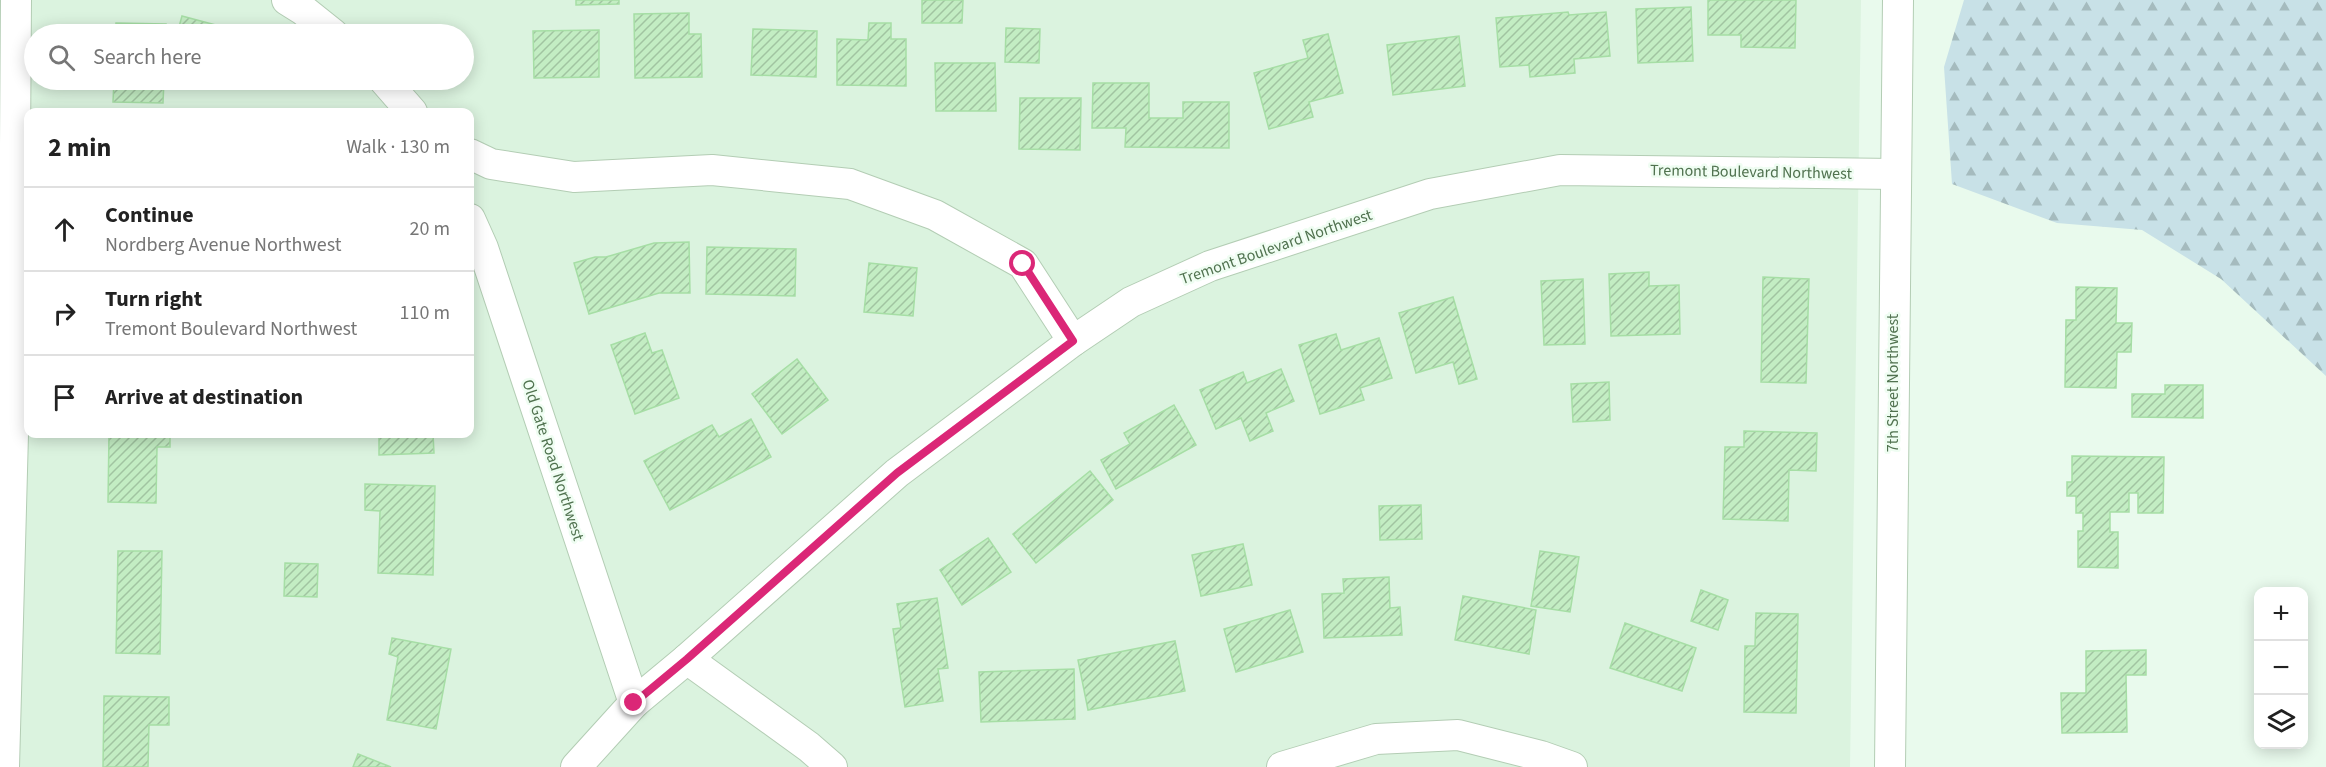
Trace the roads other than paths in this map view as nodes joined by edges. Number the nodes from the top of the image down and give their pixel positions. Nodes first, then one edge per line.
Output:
1 (16, 0) edge
2 (286, 0) edge
3 (1898, 0) edge
4 (320, 24) edge
5 (393, 90) edge
6 (408, 108) edge
7 (474, 156) edge
8 (1895, 174) junction
9 (474, 228) edge
10 (1073, 341) junction
11 (6, 434) edge
12 (687, 659) junction
13 (634, 703) junction
14 (4, 767) edge
15 (576, 767) edge
16 (832, 767) edge
17 (1282, 767) edge
18 (1572, 767) edge
19 (1890, 767) edge

1 - 11 street
2 - 4 street
3 - 8 street, 7th Street Northwest
5 - 6 street
7 - 10 street
8 - 10 street, Tremont Boulevard Northwest
8 - 19 street, 7th Street Northwest
9 - 13 street, Old Gate Road Northwest
10 - 12 street, Tremont Boulevard Northwest
11 - 14 street
12 - 13 street, Tremont Boulevard Northwest
12 - 16 street
13 - 15 street, Tremont Boulevard Northwest
17 - 18 street

